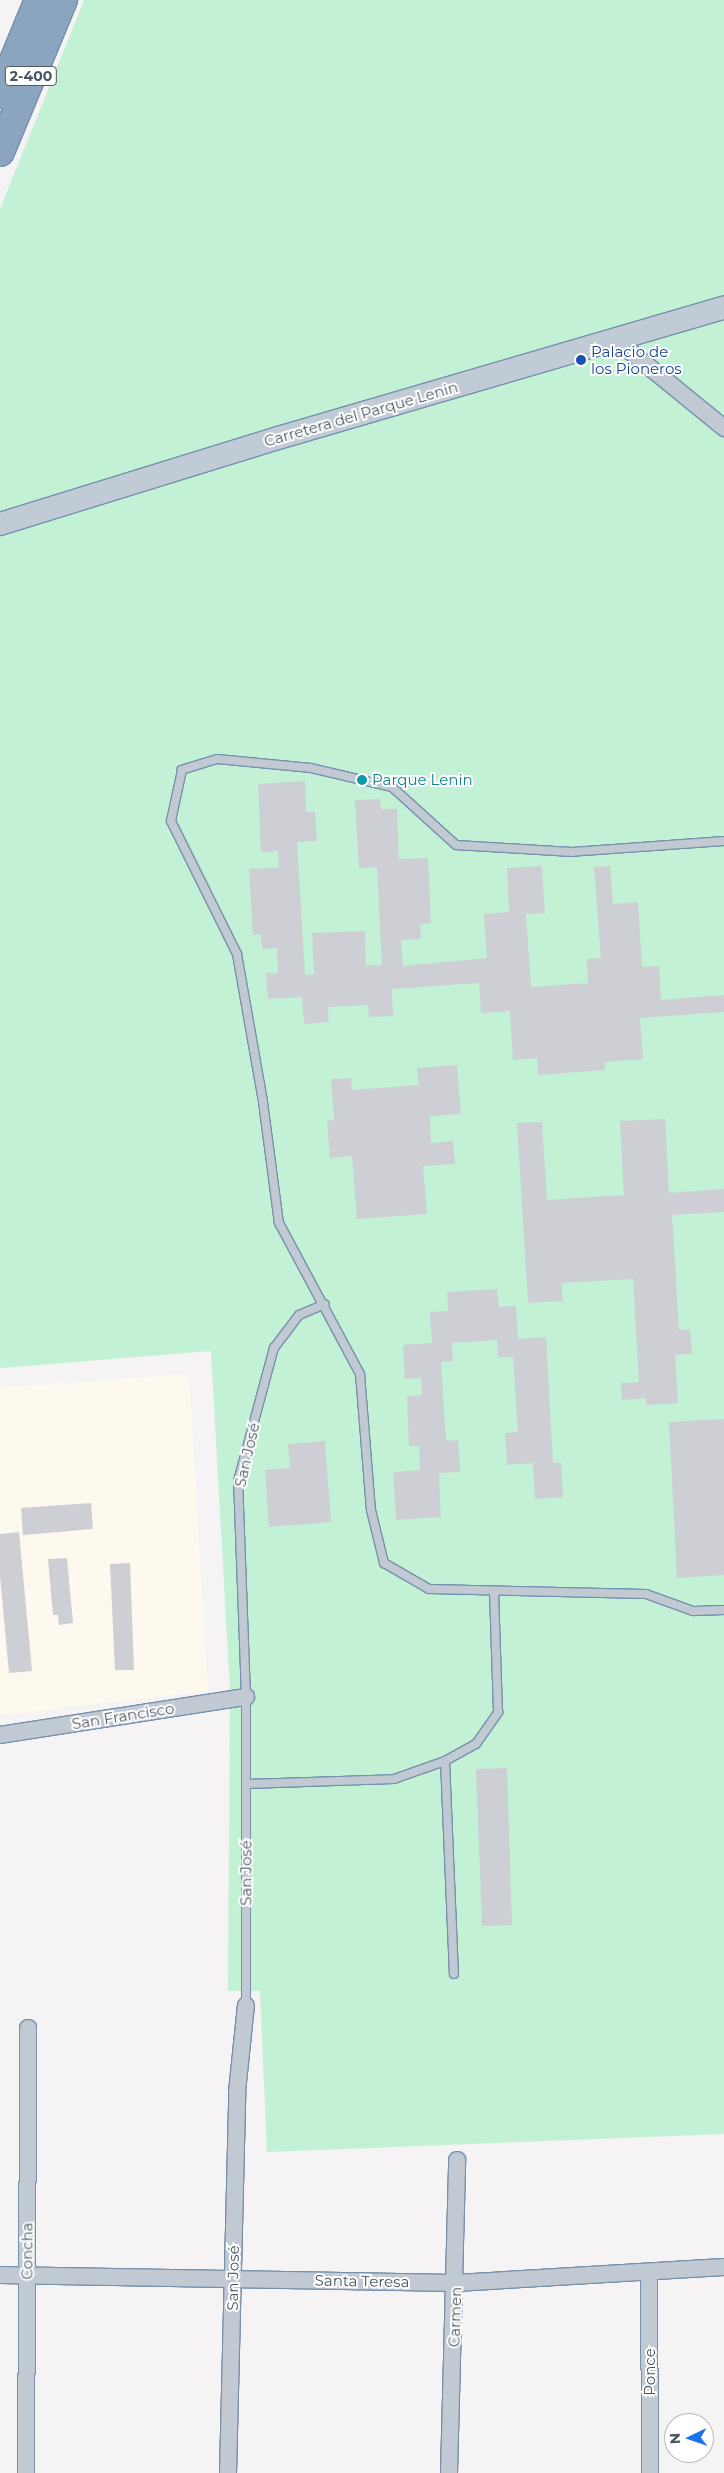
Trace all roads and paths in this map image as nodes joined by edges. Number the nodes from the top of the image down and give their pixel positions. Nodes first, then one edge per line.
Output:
1 (39, 0) edge
2 (62, 0) edge
3 (0, 94) edge
4 (0, 152) edge
5 (724, 308) edge
6 (615, 339) junction
7 (724, 428) edge
8 (0, 524) edge
9 (724, 841) edge
10 (325, 1304) junction
11 (494, 1593) junction
12 (724, 1610) edge
13 (246, 1697) junction
14 (0, 1735) edge
15 (445, 1761) junction
16 (247, 1784) junction
17 (454, 1974) dead end
18 (246, 2005) joint
19 (28, 2028) dead end
20 (457, 2160) dead end
21 (724, 2267) edge
22 (649, 2272) junction
23 (0, 2275) edge
24 (26, 2275) junction
25 (233, 2280) junction
26 (456, 2282) junction
27 (26, 2473) edge
28 (228, 2473) edge
29 (449, 2473) edge
30 (650, 2473) edge

1 - 3 highway, 2-400
2 - 4 highway, 2-400
5 - 6 street, Carretera del Parque Lenin
6 - 7 street
6 - 8 street, Carretera del Parque Lenin
9 - 10 lane
10 - 11 lane
10 - 13 lane, San José
11 - 12 lane
11 - 15 lane
13 - 14 street, San Francisco
13 - 16 lane, San José
15 - 16 lane
15 - 17 lane
16 - 18 lane, San José
18 - 25 street, San José
19 - 24 street, Concha
20 - 26 street, Carmen
21 - 22 street, Santa Teresa
22 - 26 street, Santa Teresa
22 - 30 street, Ponce
23 - 24 street, Santa Teresa
24 - 25 street, Santa Teresa
24 - 27 street, Concha
25 - 26 street, Santa Teresa
25 - 28 street, San José
26 - 29 street, Carmen

